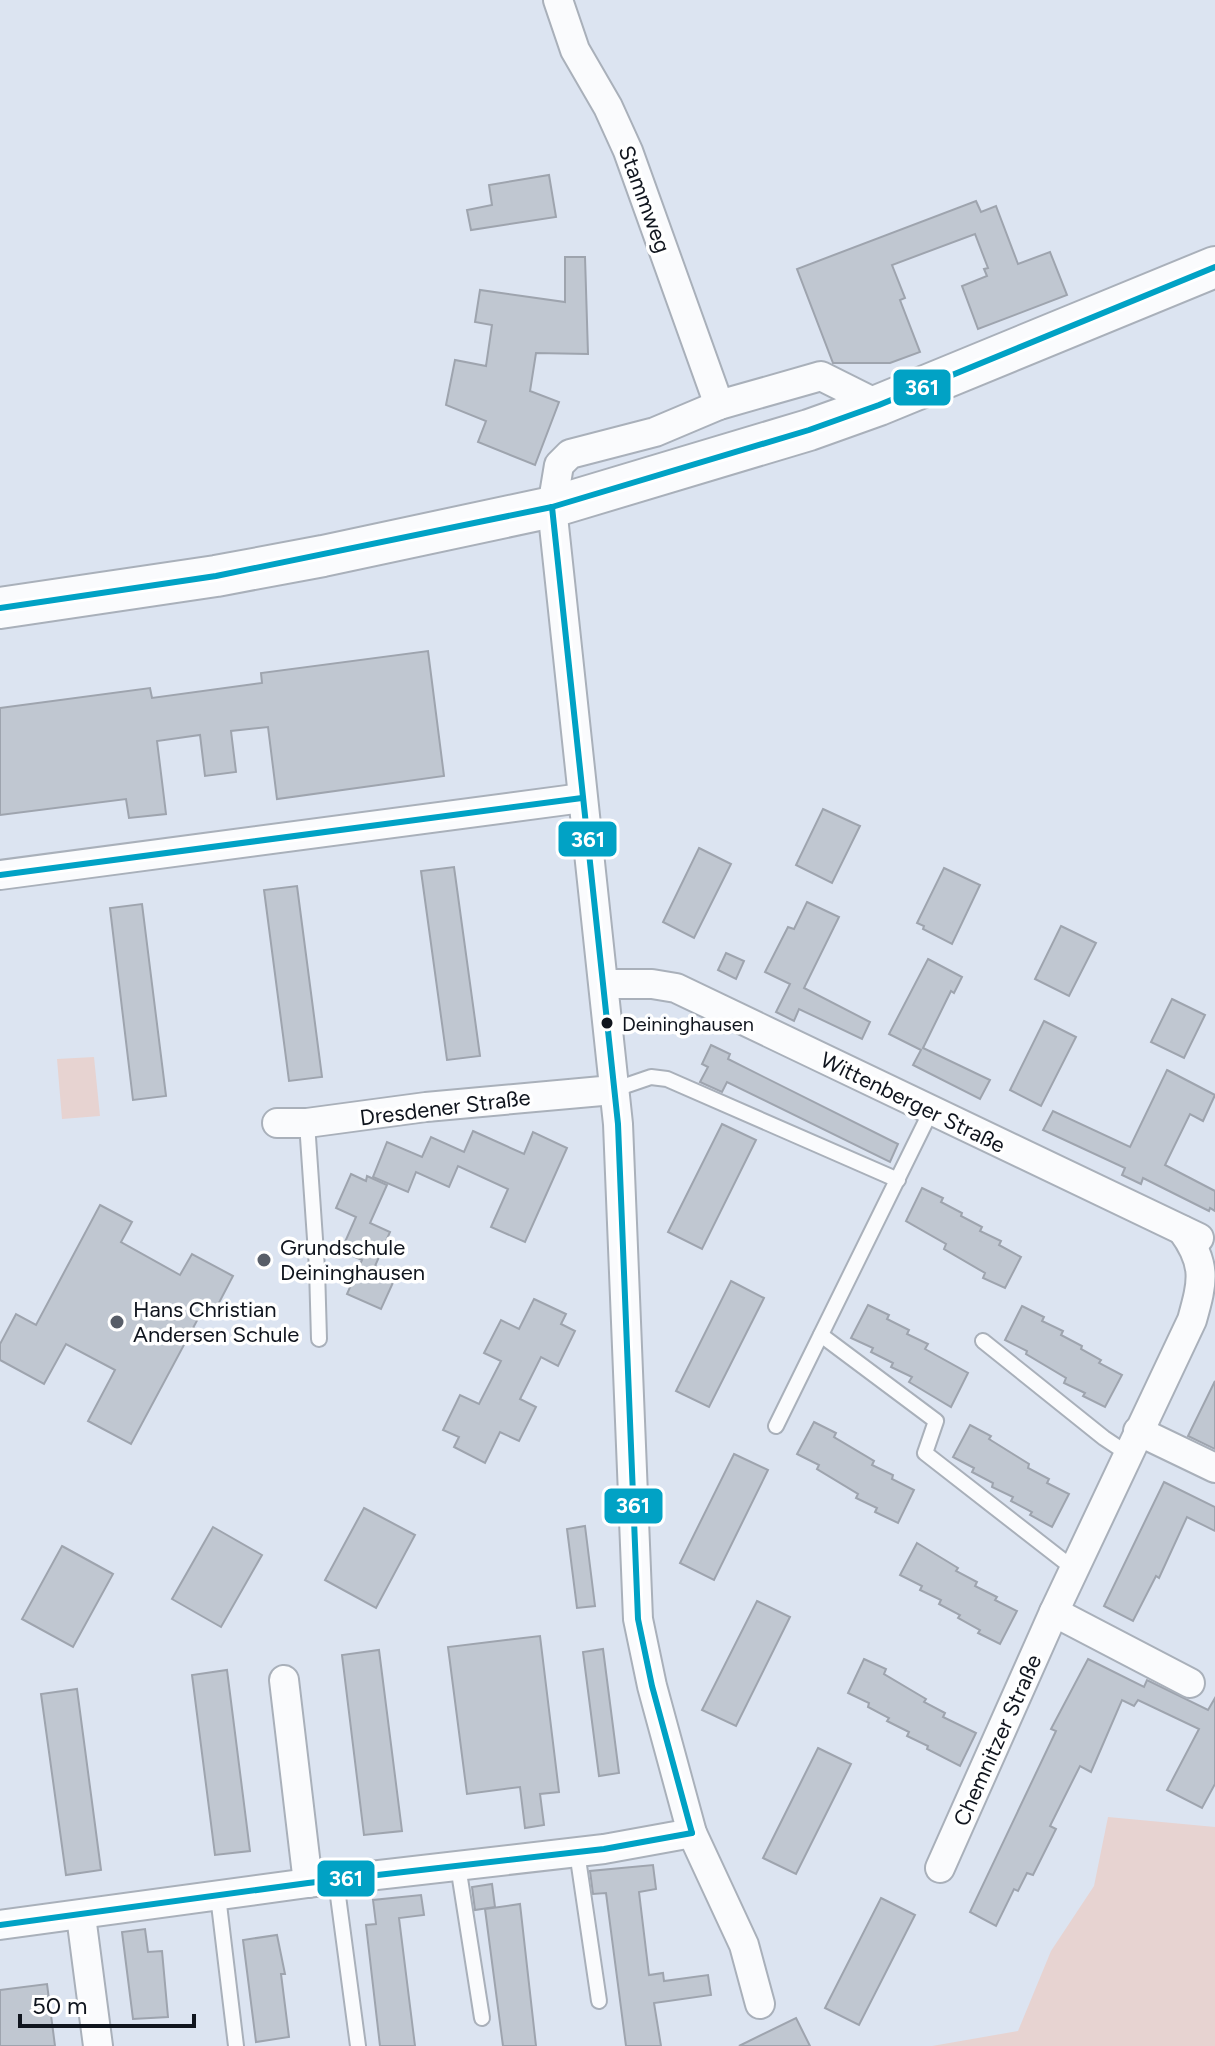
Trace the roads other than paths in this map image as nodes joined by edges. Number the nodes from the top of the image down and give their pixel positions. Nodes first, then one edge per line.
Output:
1 (558, 0) edge
2 (1215, 267) edge
3 (719, 405) junction
4 (879, 405) junction
5 (552, 507) junction
6 (0, 608) edge
7 (582, 798) junction
8 (0, 875) edge
9 (605, 984) junction
10 (613, 1090) junction
11 (931, 1111) junction
12 (277, 1123) dead end
13 (307, 1123) junction
14 (898, 1180) junction
15 (1182, 1230) junction
16 (1215, 1246) edge
17 (821, 1335) junction
18 (319, 1339) dead end
19 (983, 1341) dead end
20 (776, 1426) dead end
21 (1133, 1442) junction
22 (1215, 1468) edge
23 (1074, 1569) junction
24 (1054, 1612) junction
25 (284, 1680) dead end
26 (1190, 1683) dead end
27 (692, 1833) junction
28 (577, 1852) junction
29 (458, 1866) junction
30 (940, 1868) dead end
31 (322, 1882) junction
32 (218, 1896) junction
33 (81, 1916) junction
34 (0, 1925) edge
35 (599, 2001) dead end
36 (760, 2004) dead end
37 (482, 2018) dead end
38 (98, 2046) edge
39 (236, 2046) edge
40 (358, 2046) edge

1 - 3 street, Stammweg
2 - 4 main road
3 - 4 street
3 - 5 street
4 - 5 main road
5 - 6 main road
5 - 7 street
7 - 8 street
7 - 9 street
9 - 10 street
9 - 11 street, Wittenberger Straße
10 - 13 street, Dresdener Straße
10 - 14 lane
10 - 27 street
11 - 14 lane
11 - 15 street, Wittenberger Straße
12 - 13 street, Dresdener Straße
13 - 18 lane
14 - 17 lane
15 - 16 street, Wittenberger Straße
15 - 21 street, Chemnitzer Straße
17 - 20 lane
17 - 23 lane
19 - 21 lane
21 - 22 street
21 - 23 street, Chemnitzer Straße
23 - 24 street, Chemnitzer Straße
24 - 26 street
24 - 30 street, Chemnitzer Straße
25 - 31 street
27 - 28 street
27 - 36 street
28 - 29 street
28 - 35 lane
29 - 31 street
29 - 37 lane
31 - 32 street
31 - 40 lane
32 - 33 street
32 - 39 lane
33 - 34 street
33 - 38 street

